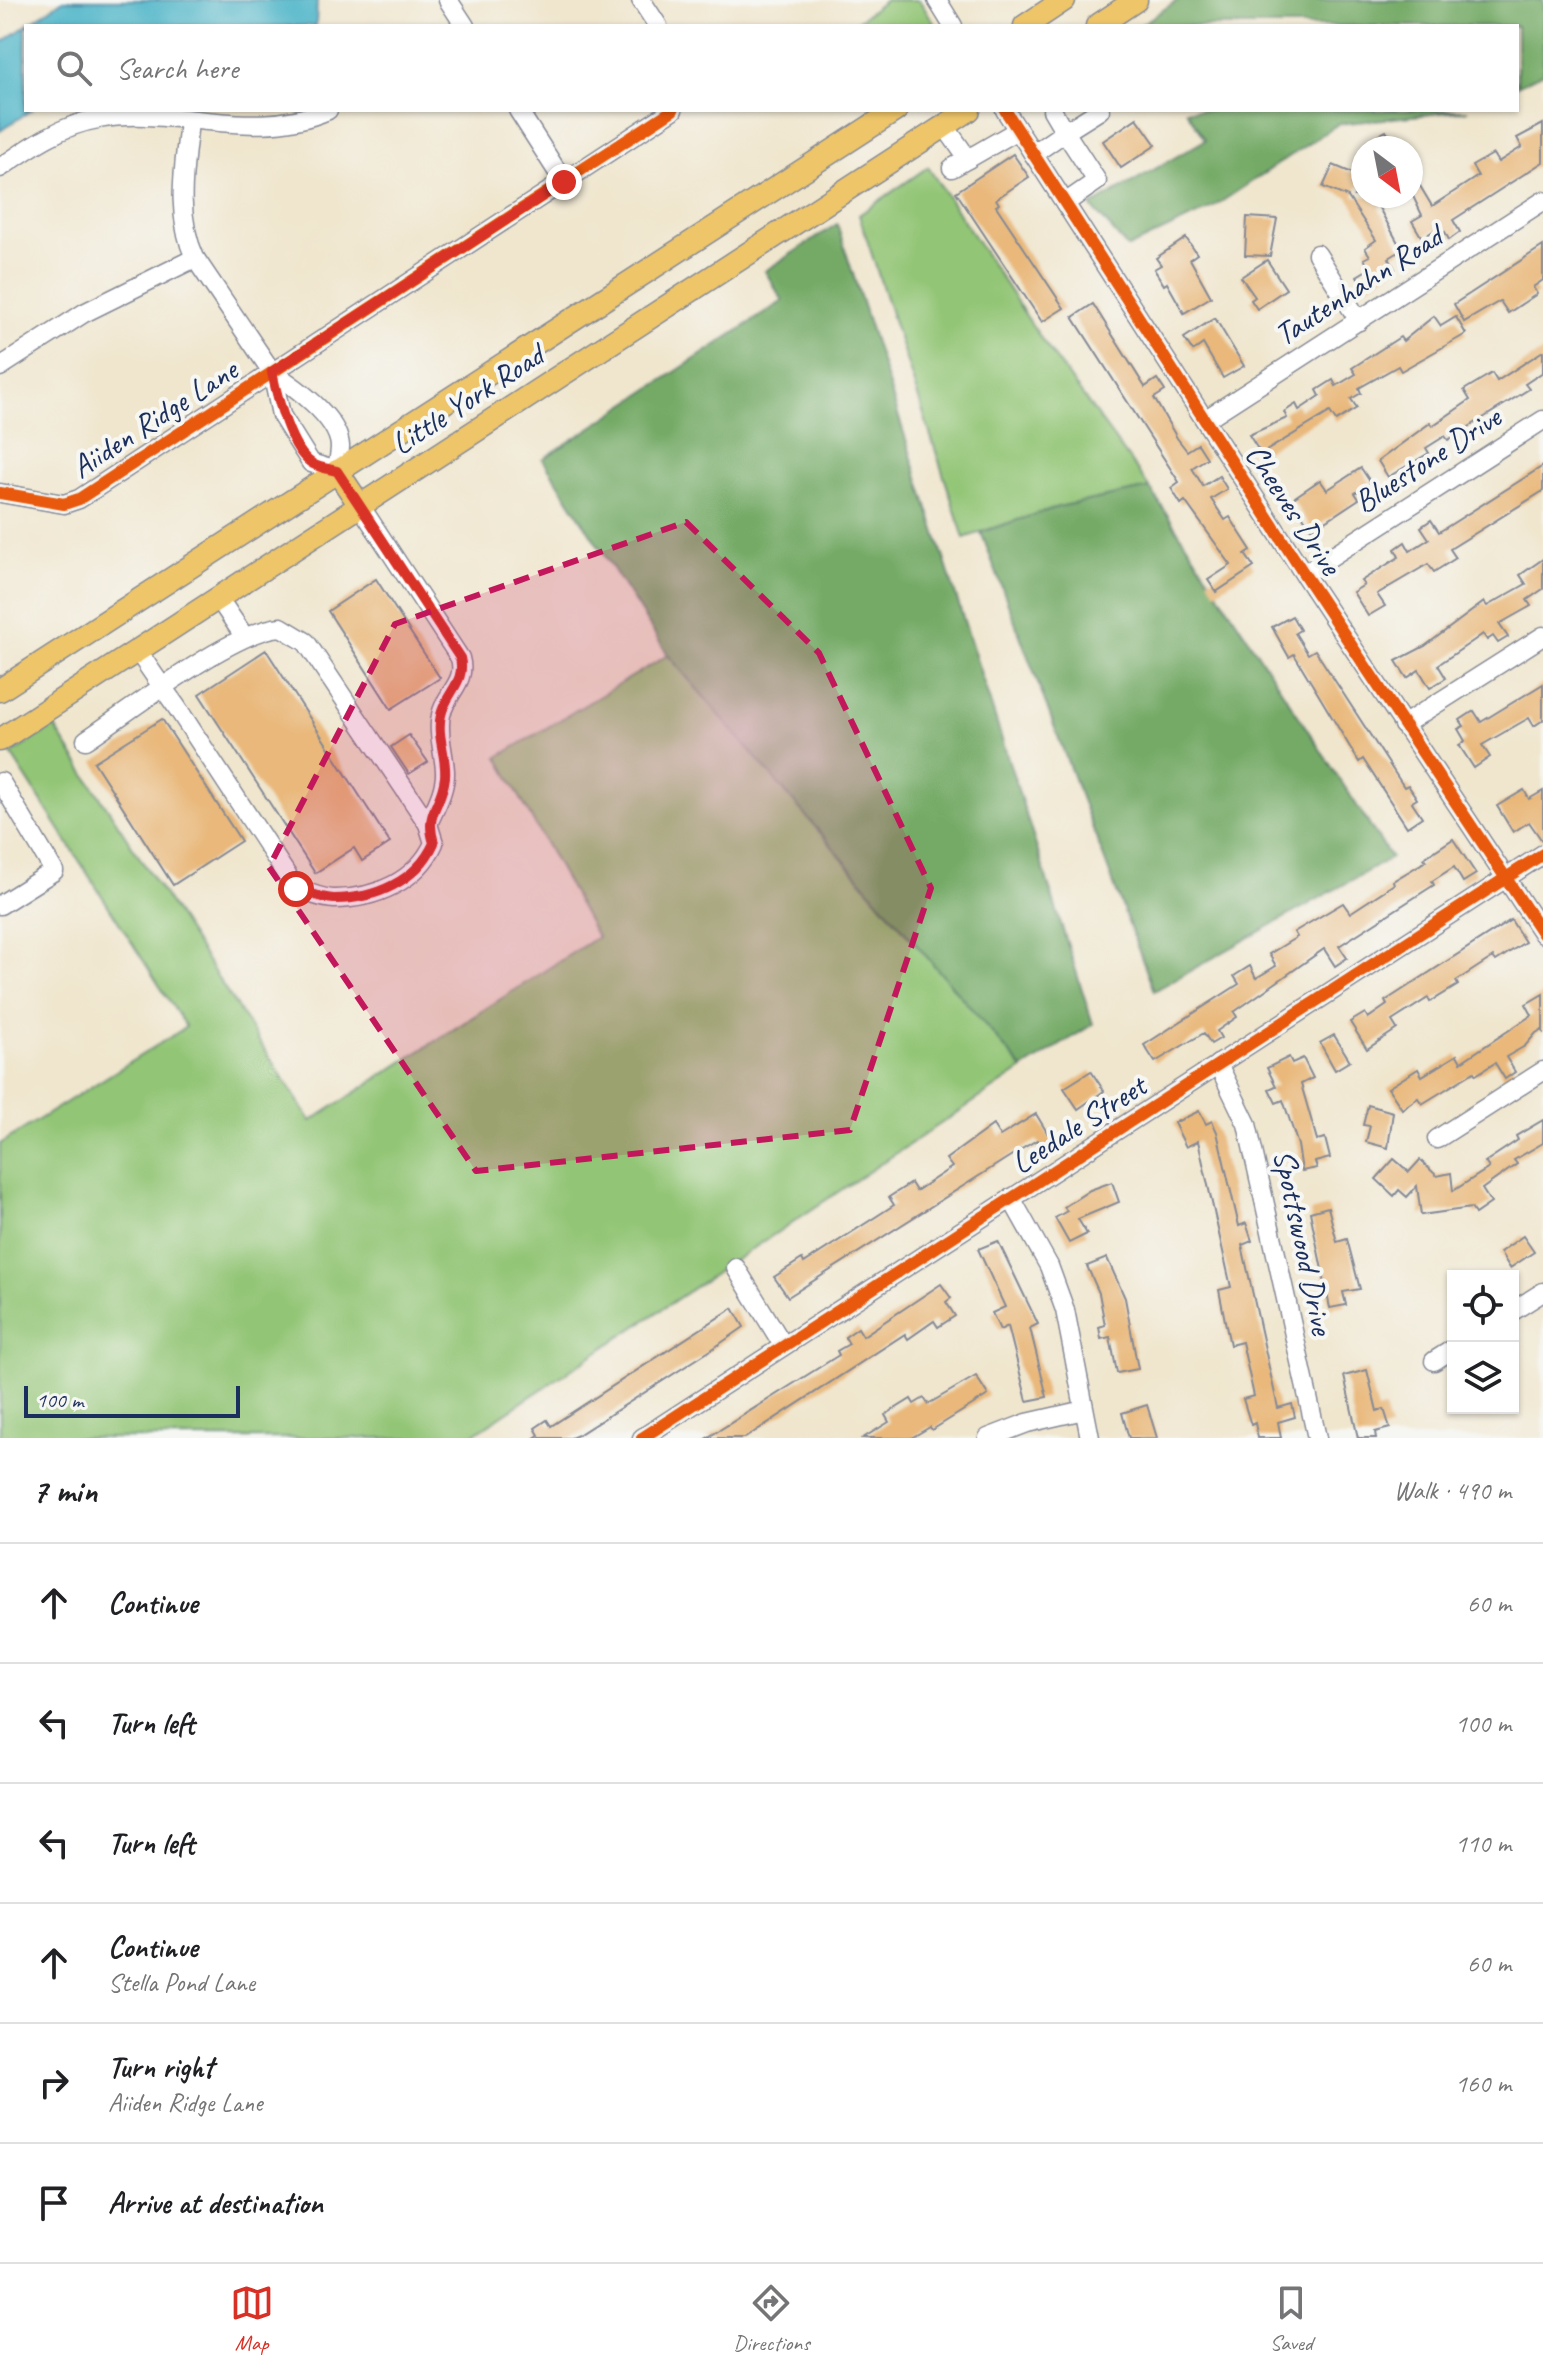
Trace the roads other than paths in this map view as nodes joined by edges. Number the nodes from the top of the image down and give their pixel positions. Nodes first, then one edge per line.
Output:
1 (448, 0) edge
2 (641, 0) edge
3 (937, 0) edge
4 (1064, 0) edge
5 (1136, 0) edge
6 (463, 24) edge
7 (657, 24) edge
8 (952, 24) edge
9 (1028, 24) edge
10 (1100, 24) edge
11 (322, 112) edge
12 (519, 112) edge
13 (670, 112) edge
14 (893, 112) edge
15 (966, 112) edge
16 (1006, 112) edge
17 (1053, 112) edge
18 (1097, 112) edge
19 (189, 122) junction
20 (944, 125) junction
21 (1018, 130) junction
22 (1065, 132) junction
23 (1033, 154) junction
24 (0, 168) edge
25 (564, 182) junction
26 (1543, 201) edge
27 (1065, 203) junction
28 (1317, 254) dead end
29 (195, 258) junction
30 (1359, 321) junction
31 (0, 367) edge
32 (272, 372) junction
33 (1206, 419) junction
34 (1543, 420) edge
35 (329, 425) junction
36 (299, 445) junction
37 (337, 471) junction
38 (0, 493) edge
39 (361, 507) junction
40 (1304, 574) junction
41 (219, 599) junction
42 (244, 636) junction
43 (1543, 636) edge
44 (138, 651) junction
45 (163, 689) junction
46 (0, 690) edge
47 (1403, 725) junction
48 (0, 740) edge
49 (86, 740) dead end
50 (0, 782) edge
51 (428, 824) junction
52 (1543, 854) edge
53 (1507, 877) junction
54 (0, 905) edge
55 (1543, 934) edge
56 (1218, 1064) junction
57 (1543, 1071) edge
58 (1437, 1139) dead end
59 (1011, 1198) junction
60 (736, 1268) dead end
61 (1543, 1292) edge
62 (1519, 1307) edge
63 (783, 1345) junction
64 (1447, 1353) edge
65 (1434, 1361) dead end
66 (1084, 1410) junction
67 (642, 1438) edge
68 (988, 1438) edge
69 (1090, 1438) edge
70 (1317, 1438) edge

1 - 6 street
2 - 7 street
3 - 8 street
4 - 9 main road
5 - 10 main road
11 - 19 street
12 - 25 street
13 - 25 street, Aiiden Ridge Lane
14 - 37 main road, Little York Road
15 - 20 main road, Little York Road
16 - 21 street, Cheeves Drive
17 - 22 street
18 - 22 street
19 - 24 street
19 - 29 street
20 - 21 street
20 - 39 main road, Little York Road
21 - 23 street, Cheeves Drive
22 - 23 street
22 - 27 street
23 - 27 street, Cheeves Drive
25 - 32 street, Aiiden Ridge Lane
26 - 30 street, Tautenhahn Road
27 - 33 street, Cheeves Drive
28 - 30 street
29 - 31 street
29 - 32 street
30 - 33 street, Tautenhahn Road
32 - 35 street
32 - 36 street
32 - 38 street, Aiiden Ridge Lane
33 - 40 street, Cheeves Drive
34 - 40 street, Bluestone Drive
35 - 36 street
35 - 37 street
36 - 37 street
37 - 39 main road
37 - 46 main road, Little York Road
39 - 41 main road, Little York Road
39 - 51 street
40 - 47 street, Cheeves Drive
41 - 42 street
41 - 44 main road, Little York Road
42 - 45 street
42 - 51 street
43 - 47 street
44 - 45 street
44 - 48 main road, Little York Road
45 - 49 street
45 - 51 street
47 - 53 street, Cheeves Drive
50 - 54 street
52 - 53 street, Leedale Street
53 - 55 street, Cheeves Drive
53 - 56 street, Leedale Street
56 - 59 street, Leedale Street
56 - 70 street, Spottswood Drive
57 - 58 street
59 - 63 street, Leedale Street
59 - 66 street
60 - 63 street
61 - 62 street
63 - 67 street, Leedale Street
64 - 65 street
66 - 68 street
66 - 69 street

